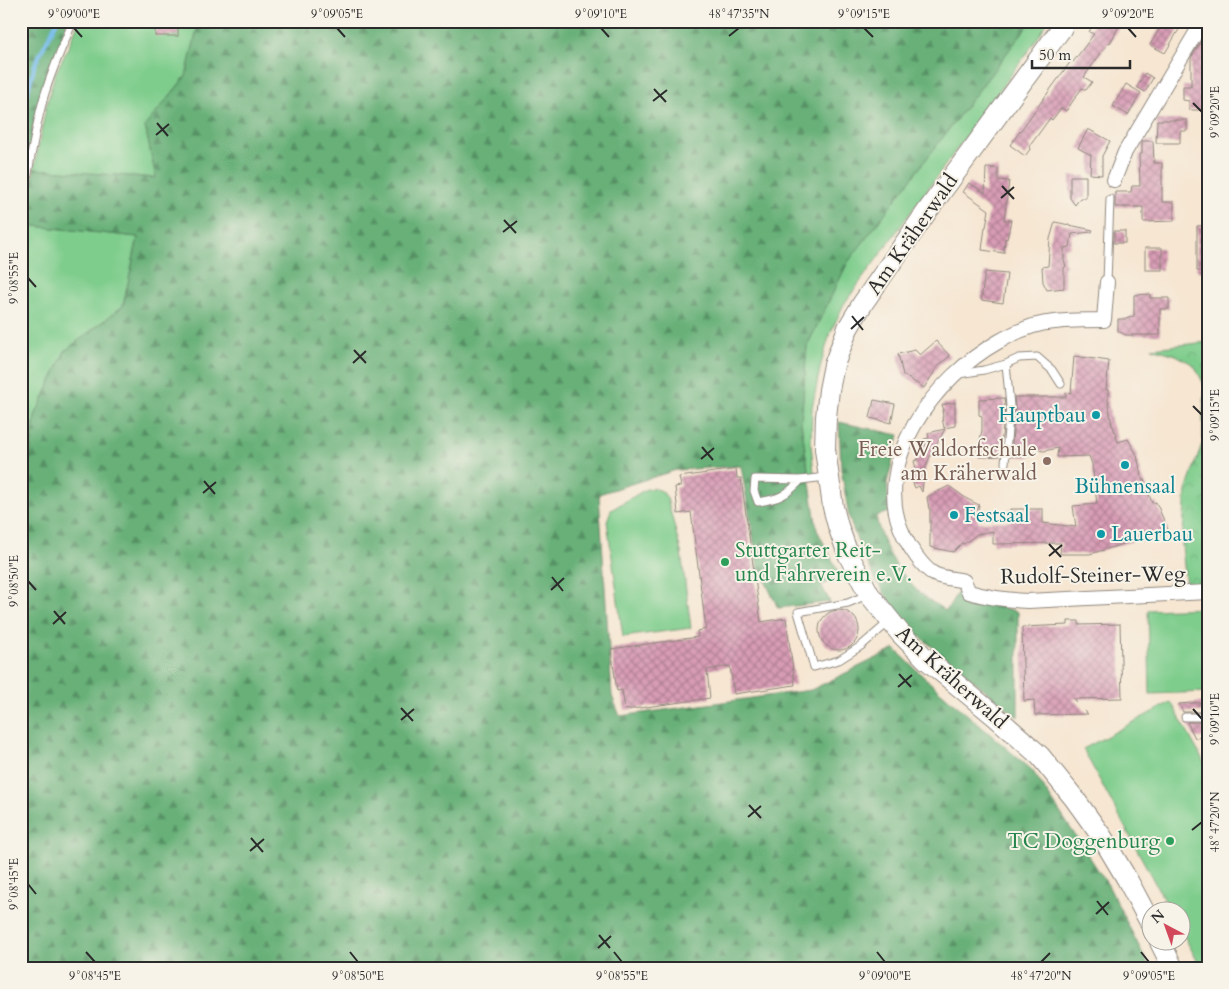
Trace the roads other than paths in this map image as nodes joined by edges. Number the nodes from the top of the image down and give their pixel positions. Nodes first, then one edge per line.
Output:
1 (73, 21) edge
2 (1065, 21) edge
3 (1203, 21) edge
4 (1114, 180) dead end
5 (1110, 199) dead end
6 (21, 218) edge
7 (1107, 282) joint
8 (1006, 364) junction
9 (954, 375) junction
10 (1061, 384) dead end
11 (1005, 462) dead end
12 (828, 477) junction
13 (801, 480) junction
14 (1208, 592) edge
15 (869, 594) junction
16 (890, 621) junction
17 (1185, 717) dead end
18 (1208, 717) edge
19 (1142, 907) edge
20 (1165, 952) edge
21 (1173, 968) edge

1 - 6 lane
2 - 12 main road, Am Kräherwald
3 - 4 street
5 - 7 lane, Rudolf-Steiner-Weg
7 - 9 street, Rudolf-Steiner-Weg
8 - 9 lane
8 - 10 lane
8 - 11 lane
9 - 14 street, Rudolf-Steiner-Weg
12 - 13 lane
12 - 15 main road, Am Kräherwald
13 - 13 lane
15 - 16 main road, Am Kräherwald
15 - 16 lane
16 - 19 main road, Am Kräherwald
17 - 18 lane
20 - 21 main road

